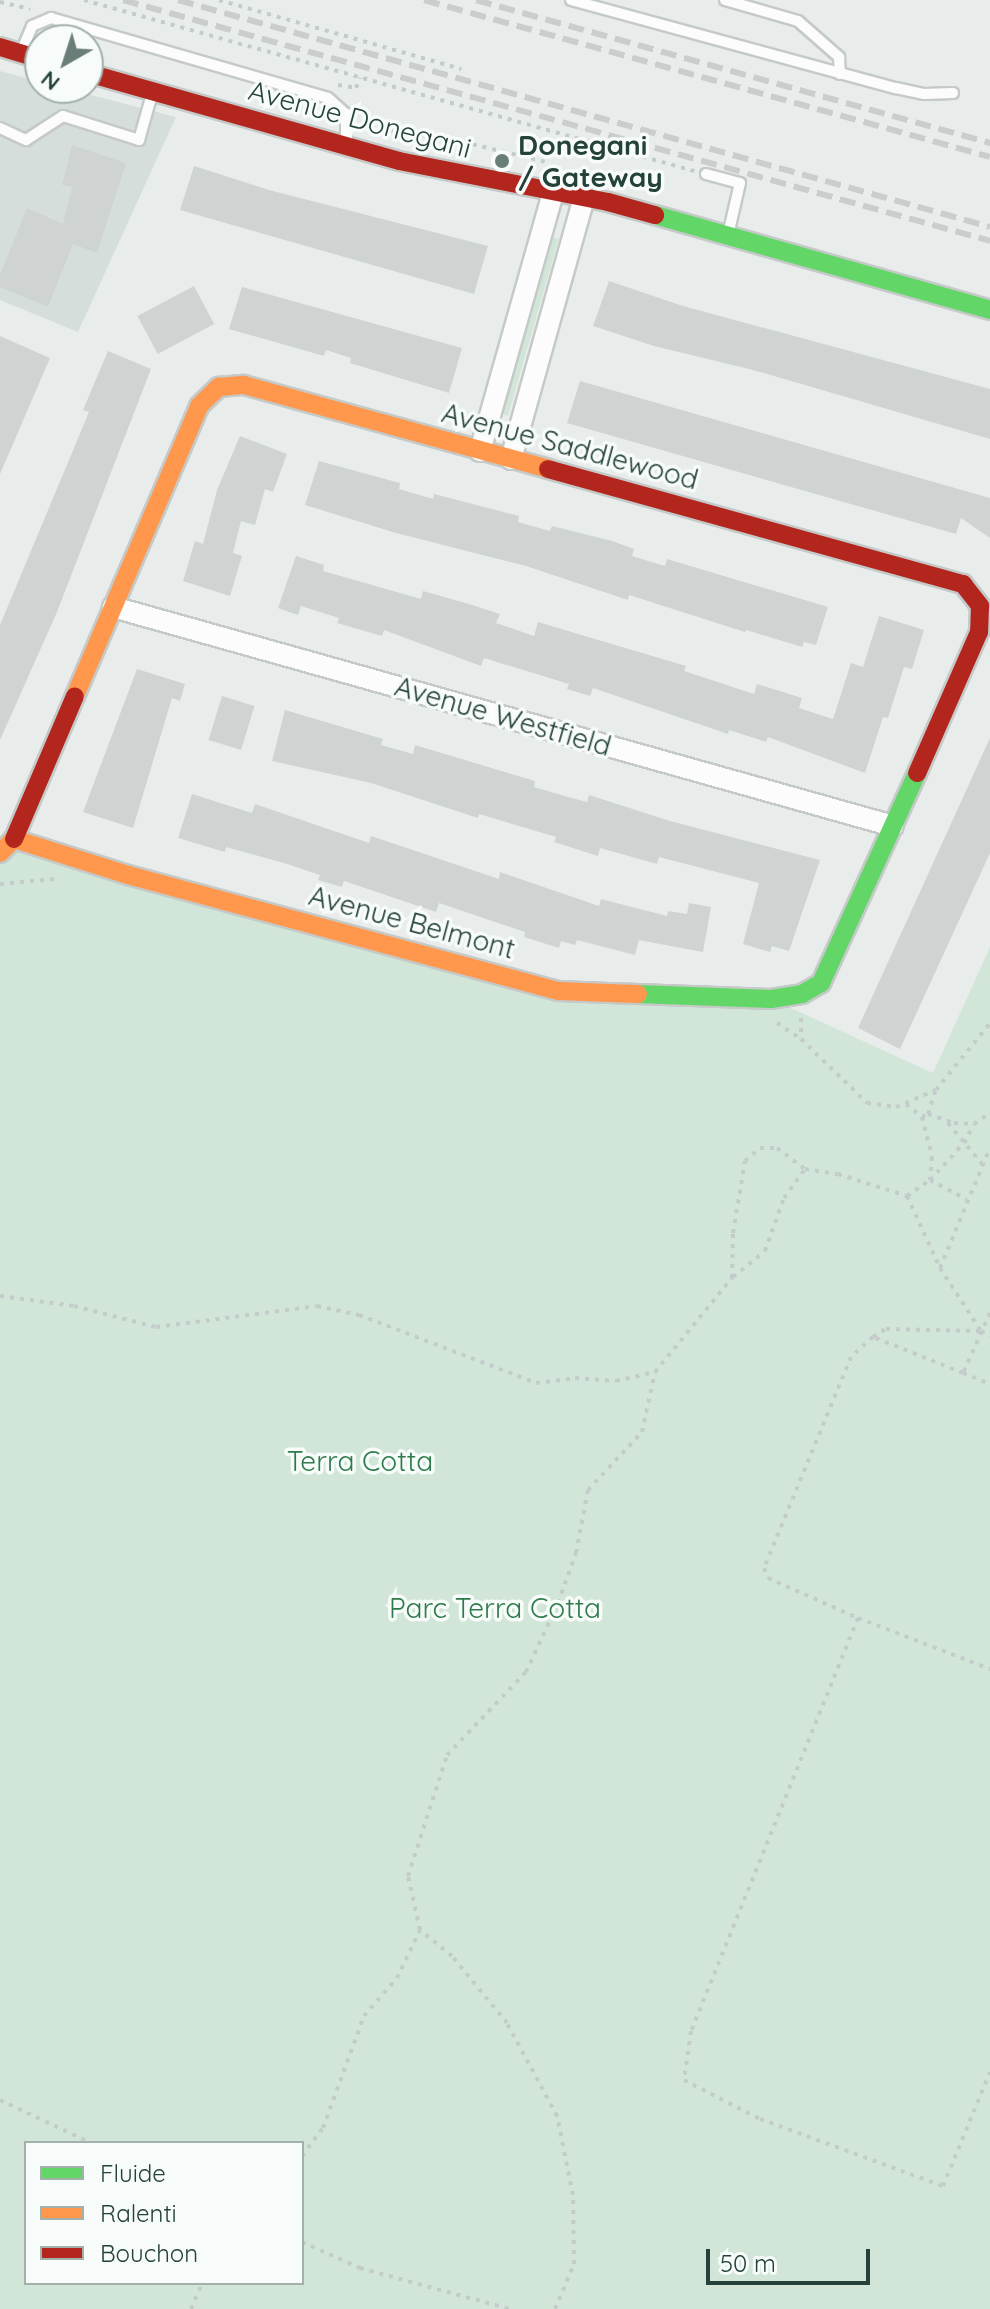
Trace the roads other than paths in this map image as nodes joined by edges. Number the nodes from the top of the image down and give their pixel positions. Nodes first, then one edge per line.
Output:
1 (571, 0) edge
2 (725, 0) edge
3 (0, 47) edge
4 (21, 53) junction
5 (24, 54) edge
6 (840, 74) junction
7 (104, 78) edge
8 (153, 92) junction
9 (953, 93) dead end
10 (0, 128) edge
11 (346, 146) junction
12 (706, 174) road end
13 (553, 193) junction
14 (584, 198) junction
15 (728, 237) junction
16 (990, 310) edge
17 (480, 451) junction
18 (511, 459) junction
19 (113, 607) junction
20 (893, 826) junction
21 (14, 839) junction
22 (0, 853) edge
23 (821, 983) joint

1 - 6 lane
2 - 6 lane
3 - 4 street
4 - 5 street
4 - 11 lane
6 - 9 lane
7 - 8 street, Avenue Donegani
8 - 10 lane
8 - 11 street, Avenue Donegani
11 - 13 street, Avenue Donegani
12 - 15 lane
13 - 14 street, Avenue Donegani
13 - 17 street
14 - 15 street, Avenue Donegani
14 - 18 street
15 - 16 street, Avenue Donegani
17 - 18 street, Avenue Saddlewood
17 - 19 street, Avenue Saddlewood
18 - 20 street, Avenue Saddlewood
19 - 20 street, Avenue Westfield
19 - 21 street, Avenue Saddlewood
20 - 23 street, Avenue Saddlewood
21 - 22 street
21 - 23 street, Avenue Belmont

